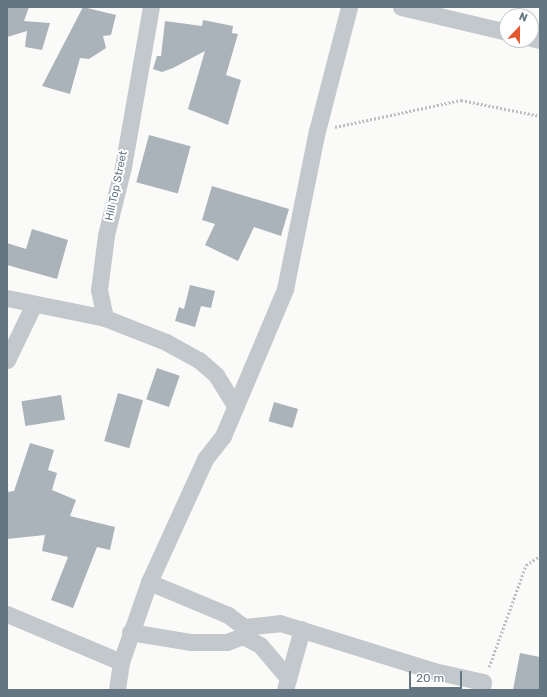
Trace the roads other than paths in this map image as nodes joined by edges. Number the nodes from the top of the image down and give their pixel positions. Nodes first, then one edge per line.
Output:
1 (151, 7) edge
2 (349, 7) edge
3 (401, 7) edge
4 (499, 30) edge
5 (7, 298) edge
6 (34, 304) junction
7 (105, 318) junction
8 (7, 360) edge
9 (216, 376) junction
10 (246, 380) junction
11 (235, 406) junction
12 (149, 582) junction
13 (7, 614) edge
14 (302, 629) junction
15 (130, 632) junction
16 (244, 632) junction
17 (121, 662) junction
18 (286, 684) edge
19 (482, 686) edge
20 (117, 690) edge

1 - 7 street, Hill Top Street
2 - 10 street
3 - 4 street
5 - 6 street
6 - 7 street
6 - 8 street
7 - 9 street
9 - 10 street
9 - 11 street
10 - 11 street
11 - 12 street
12 - 15 street
12 - 16 street
13 - 17 street
14 - 16 street
14 - 18 street
14 - 19 street
15 - 16 street
15 - 17 street
16 - 18 street
17 - 20 street

